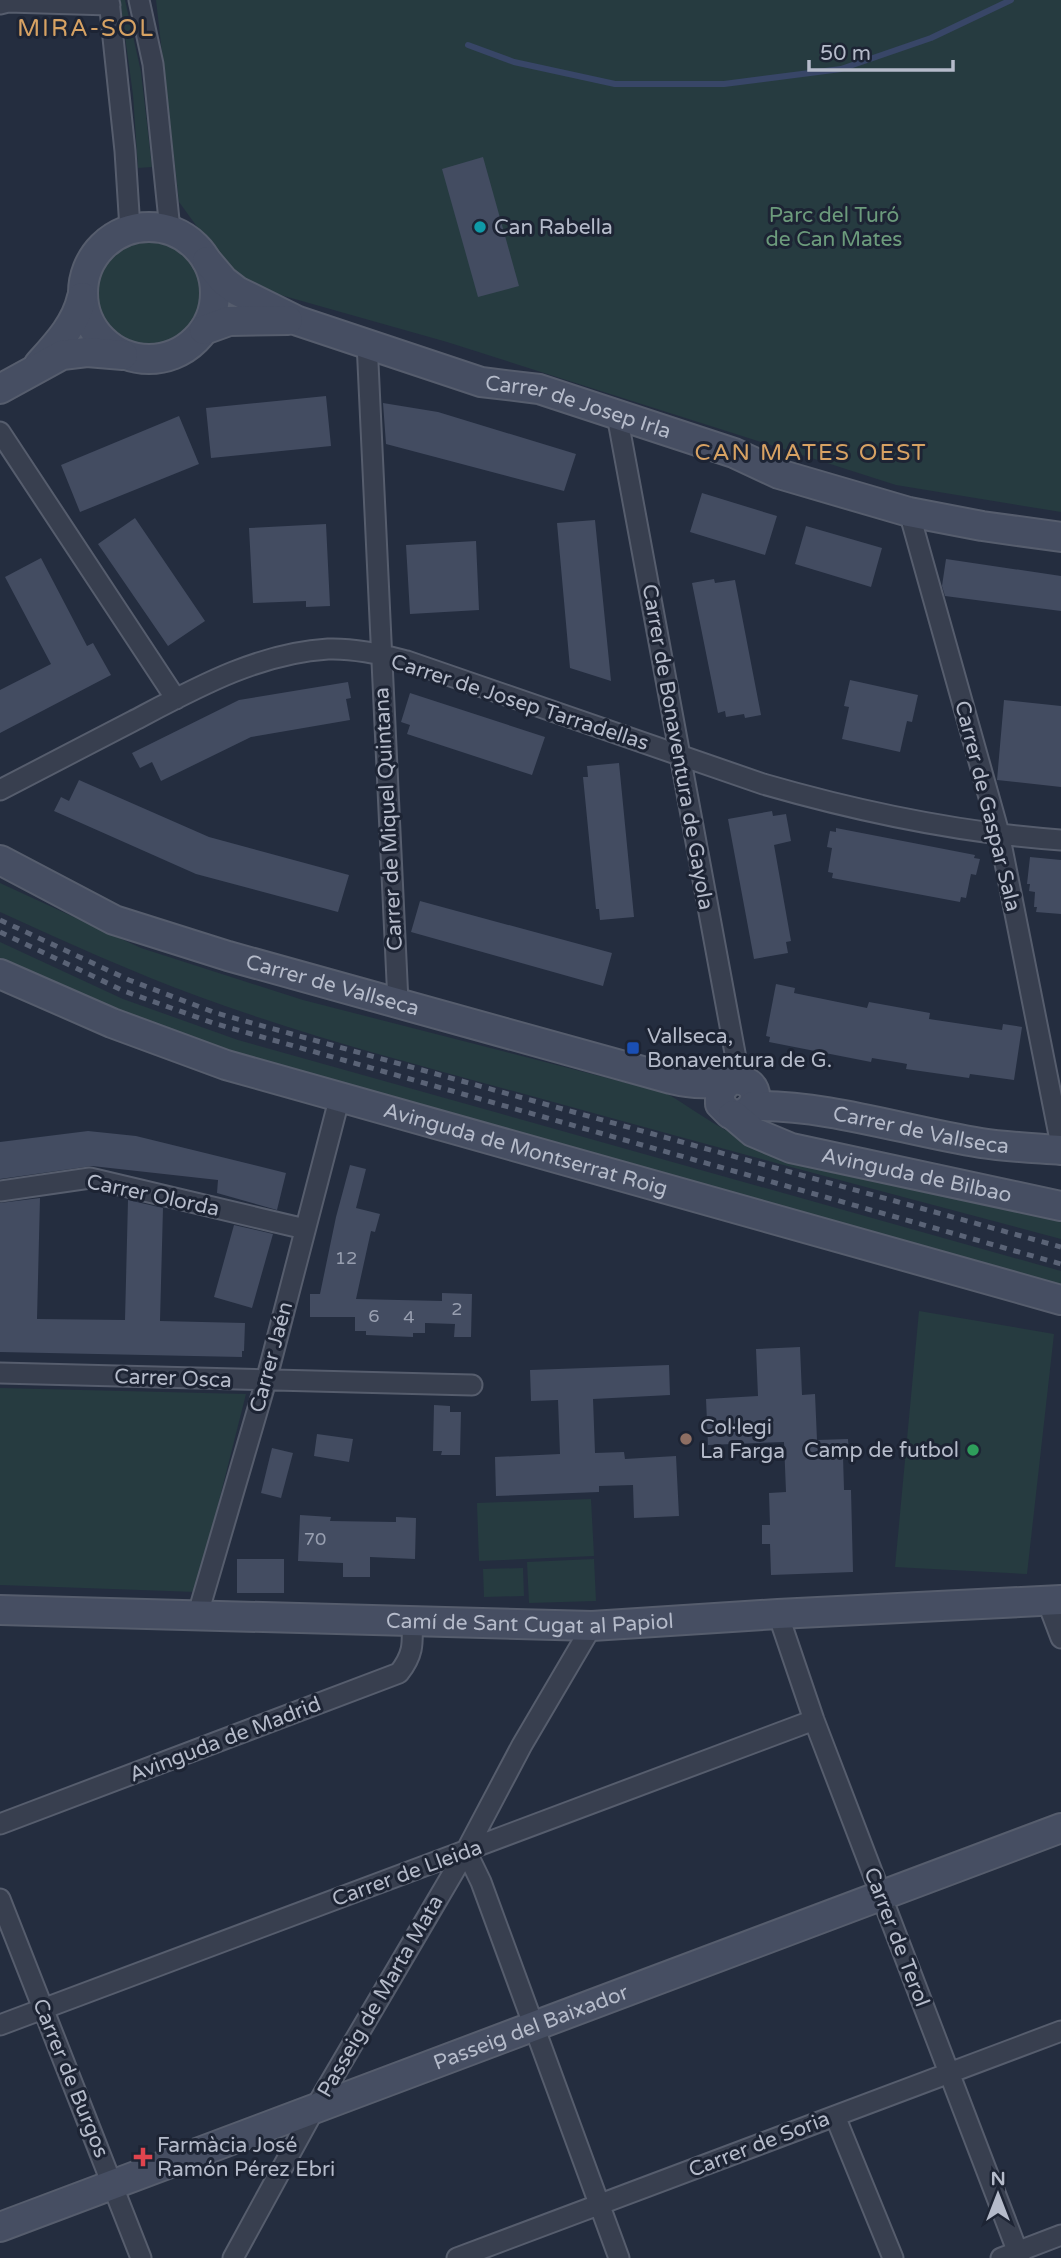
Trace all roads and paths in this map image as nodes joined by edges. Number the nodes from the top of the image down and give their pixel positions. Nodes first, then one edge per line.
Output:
1 (139, 0) edge
2 (109, 2) edge
3 (0, 4) edge
4 (130, 229) junction
5 (170, 230) junction
6 (207, 261) junction
7 (82, 297) junction
8 (298, 321) junction
9 (204, 330) junction
10 (367, 342) junction
11 (126, 355) junction
12 (36, 367) junction
13 (0, 389) edge
14 (617, 415) junction
15 (0, 432) edge
16 (909, 512) junction
17 (1061, 537) edge
18 (380, 655) junction
19 (176, 699) junction
20 (679, 755) junction
21 (0, 790) edge
22 (999, 833) junction
23 (1061, 840) edge
24 (0, 860) edge
25 (0, 974) edge
26 (398, 1002) junction
27 (340, 1096) junction
28 (745, 1098) junction
29 (1061, 1148) edge
30 (0, 1191) edge
31 (1061, 1206) edge
32 (306, 1229) junction
33 (1061, 1300) edge
34 (0, 1373) edge
35 (266, 1381) junction
36 (472, 1385) dead end
37 (1054, 1600) edge
38 (0, 1609) edge
39 (778, 1614) junction
40 (197, 1617) junction
41 (412, 1623) junction
42 (592, 1626) junction
43 (1061, 1638) edge
44 (814, 1720) junction
45 (0, 1824) edge
46 (1061, 1828) edge
47 (466, 1851) junction
48 (881, 1894) junction
49 (0, 1899) edge
50 (43, 2008) junction
51 (0, 2025) edge
52 (532, 2025) junction
53 (1061, 2031) edge
54 (948, 2073) junction
55 (315, 2108) junction
56 (835, 2116) junction
57 (113, 2184) junction
58 (600, 2204) junction
59 (0, 2227) edge
60 (1061, 2235) edge
61 (1013, 2256) edge
62 (141, 2258) edge
63 (233, 2258) edge
64 (457, 2258) edge
65 (619, 2258) edge
66 (893, 2258) edge

1 - 5 street
2 - 3 street
2 - 4 street
4 - 5 street
4 - 7 street
5 - 6 street
6 - 8 street
6 - 9 street
7 - 11 street
7 - 12 street
8 - 9 street
8 - 10 street, Carrer de Josep Irla
9 - 11 street
10 - 14 street, Carrer de Josep Irla
10 - 18 street, Carrer de Miquel Quintana
11 - 12 street
12 - 13 street
14 - 16 street, Carrer de Josep Irla
14 - 20 street, Carrer de Bonaventura de Gayola
15 - 19 street
16 - 17 street, Carrer de Josep Irla
16 - 22 street, Carrer de Gaspar Sala
18 - 19 street, Carrer de Josep Tarradellas
18 - 20 street, Carrer de Josep Tarradellas
18 - 26 street, Carrer de Miquel Quintana
19 - 21 street, Carrer de Josep Tarradellas
20 - 22 street, Carrer de Josep Tarradellas
20 - 28 street, Carrer de Bonaventura de Gayola
22 - 23 street, Carrer de Josep Tarradellas
22 - 29 street, Carrer de Gaspar Sala
24 - 26 street, Carrer de Vallseca
25 - 27 street, Avinguda de Montserrat Roig
26 - 28 street, Carrer de Vallseca
27 - 32 street, Carrer Jaén
27 - 33 street, Avinguda de Montserrat Roig
28 - 29 street, Carrer de Vallseca
28 - 31 street, Avinguda de Bilbao
30 - 32 street, Carrer Olorda
32 - 35 street, Carrer Jaén
34 - 35 street, Carrer Osca
35 - 36 street, Carrer Osca
35 - 40 street, Carrer Jaén
37 - 39 street, Camí de Sant Cugat al Papiol
37 - 43 street
38 - 40 street, Camí de Sant Cugat al Papiol
39 - 42 street, Camí de Sant Cugat al Papiol
39 - 44 street, Carrer de Terol
40 - 41 street, Camí de Sant Cugat al Papiol
41 - 42 street, Camí de Sant Cugat al Papiol
41 - 45 street, Avinguda de Madrid
42 - 47 street, Passeig de Marta Mata
44 - 47 street, Carrer de Lleida
44 - 48 street, Carrer de Terol
46 - 48 street, Passeig del Baixador
47 - 50 street, Carrer de Lleida
47 - 52 street
47 - 55 street, Passeig de Marta Mata
48 - 52 street, Passeig del Baixador
48 - 54 street, Carrer de Terol
49 - 50 street, Carrer de Burgos
50 - 51 street, Carrer de Lleida
50 - 57 street, Carrer de Burgos
52 - 55 street, Passeig del Baixador
52 - 58 street
53 - 54 street, Carrer de Soria
54 - 56 street, Carrer de Soria
54 - 61 street, Carrer de Terol
55 - 57 street, Passeig del Baixador
55 - 63 street, Passeig de Marta Mata
56 - 58 street, Carrer de Soria
56 - 66 street
57 - 59 street, Passeig del Baixador
57 - 62 street, Carrer de Burgos
58 - 64 street, Carrer de Soria
58 - 65 street
60 - 61 street

